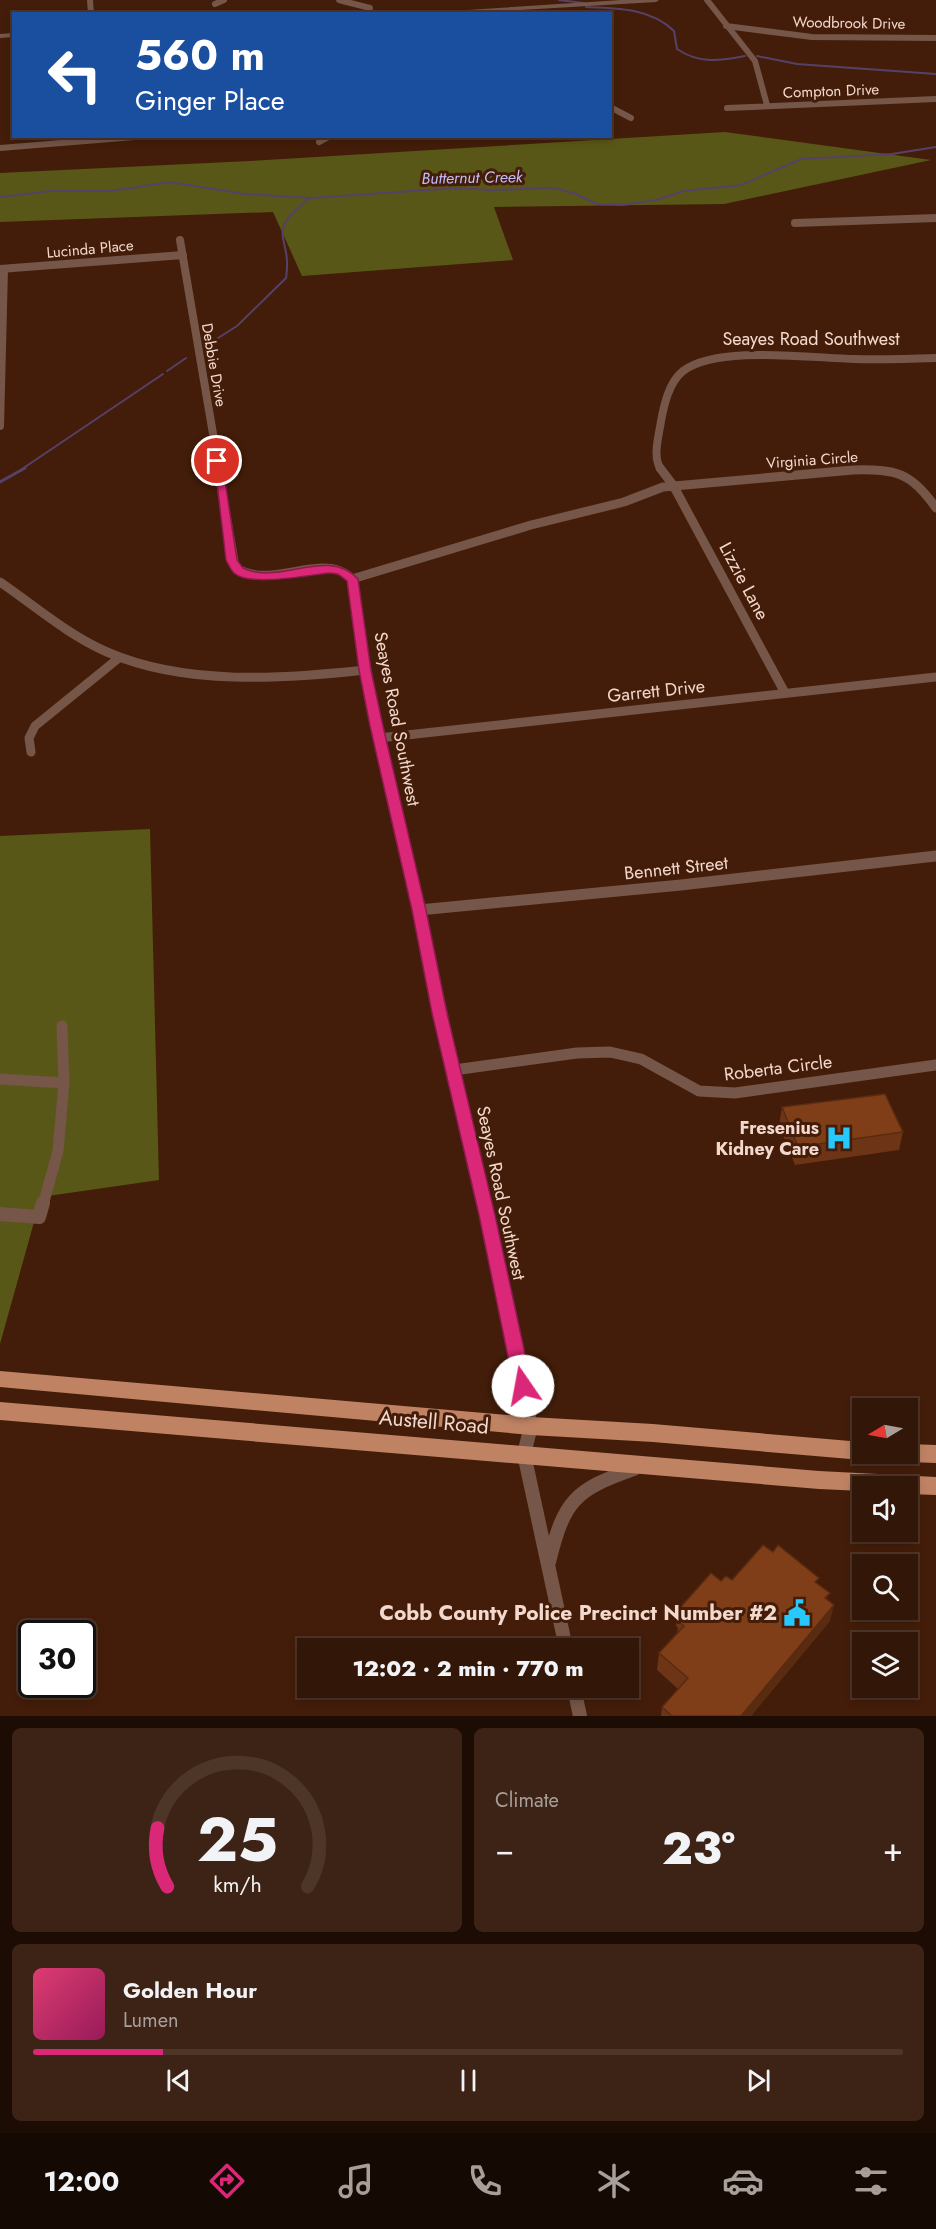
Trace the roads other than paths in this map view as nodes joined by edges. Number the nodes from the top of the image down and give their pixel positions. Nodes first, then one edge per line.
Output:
1 (224, 0) edge
2 (339, 0) edge
3 (656, 0) edge
4 (707, 0) edge
5 (215, 4) dead end
6 (370, 8) dead end
7 (444, 12) edge
8 (726, 26) junction
9 (936, 38) edge
10 (936, 99) edge
11 (767, 105) junction
12 (612, 107) edge
13 (727, 108) dead end
14 (631, 118) dead end
15 (104, 138) edge
16 (326, 138) edge
17 (60, 140) edge
18 (319, 142) dead end
19 (0, 148) edge
20 (936, 218) edge
21 (795, 224) dead end
22 (180, 240) dead end
23 (183, 255) junction
24 (2, 269) edge
25 (936, 358) edge
26 (0, 426) edge
27 (673, 485) junction
28 (936, 508) edge
29 (352, 579) junction
30 (0, 582) edge
31 (120, 657) junction
32 (365, 670) junction
33 (936, 677) edge
34 (785, 693) junction
35 (379, 738) junction
36 (31, 752) dead end
37 (936, 856) edge
38 (419, 910) junction
39 (62, 1026) dead end
40 (936, 1065) edge
41 (454, 1070) junction
42 (0, 1080) edge
43 (64, 1083) junction
44 (0, 1214) edge
45 (0, 1379) edge
46 (0, 1411) edge
47 (531, 1426) junction
48 (852, 1450) edge
49 (918, 1453) edge
50 (524, 1454) junction
51 (936, 1454) edge
52 (647, 1465) junction
53 (936, 1486) edge
54 (548, 1565) junction
55 (564, 1638) edge
56 (576, 1698) edge
57 (580, 1716) edge

1 - 5 street
2 - 6 street
3 - 7 street
4 - 8 street
8 - 9 street, Woodbrook Drive
8 - 11 street
10 - 11 street, Compton Drive
11 - 13 street, Compton Drive
12 - 14 street
15 - 17 street
16 - 18 street
17 - 19 street
20 - 21 street
22 - 23 street, Debbie Drive
23 - 24 street, Lucinda Place
23 - 29 street, Debbie Drive
24 - 26 street
25 - 27 street, Seayes Road Southwest
27 - 28 street, Virginia Circle
27 - 29 street
27 - 34 street, Lizzie Lane
29 - 32 street, Seayes Road Southwest
30 - 31 street
31 - 32 street
31 - 36 street
32 - 35 street, Seayes Road Southwest
33 - 34 street, Garrett Drive
34 - 35 street, Garrett Drive
35 - 38 street, Seayes Road Southwest
37 - 38 street, Bennett Street
38 - 41 street, Seayes Road Southwest
39 - 43 street
40 - 41 street, Roberta Circle
41 - 47 street, Seayes Road Southwest
42 - 43 street
43 - 44 street
45 - 47 main road, Austell Road
46 - 50 main road, Austell Road
47 - 48 main road, Austell Road
47 - 50 street, Seayes Road Southwest
49 - 51 main road
50 - 52 main road, Austell Road
50 - 54 street, Seayes Road Southwest
52 - 53 main road, Austell Road
52 - 54 street, Seayes Road Southwest
54 - 55 street, Seayes Road Southwest
56 - 57 street

